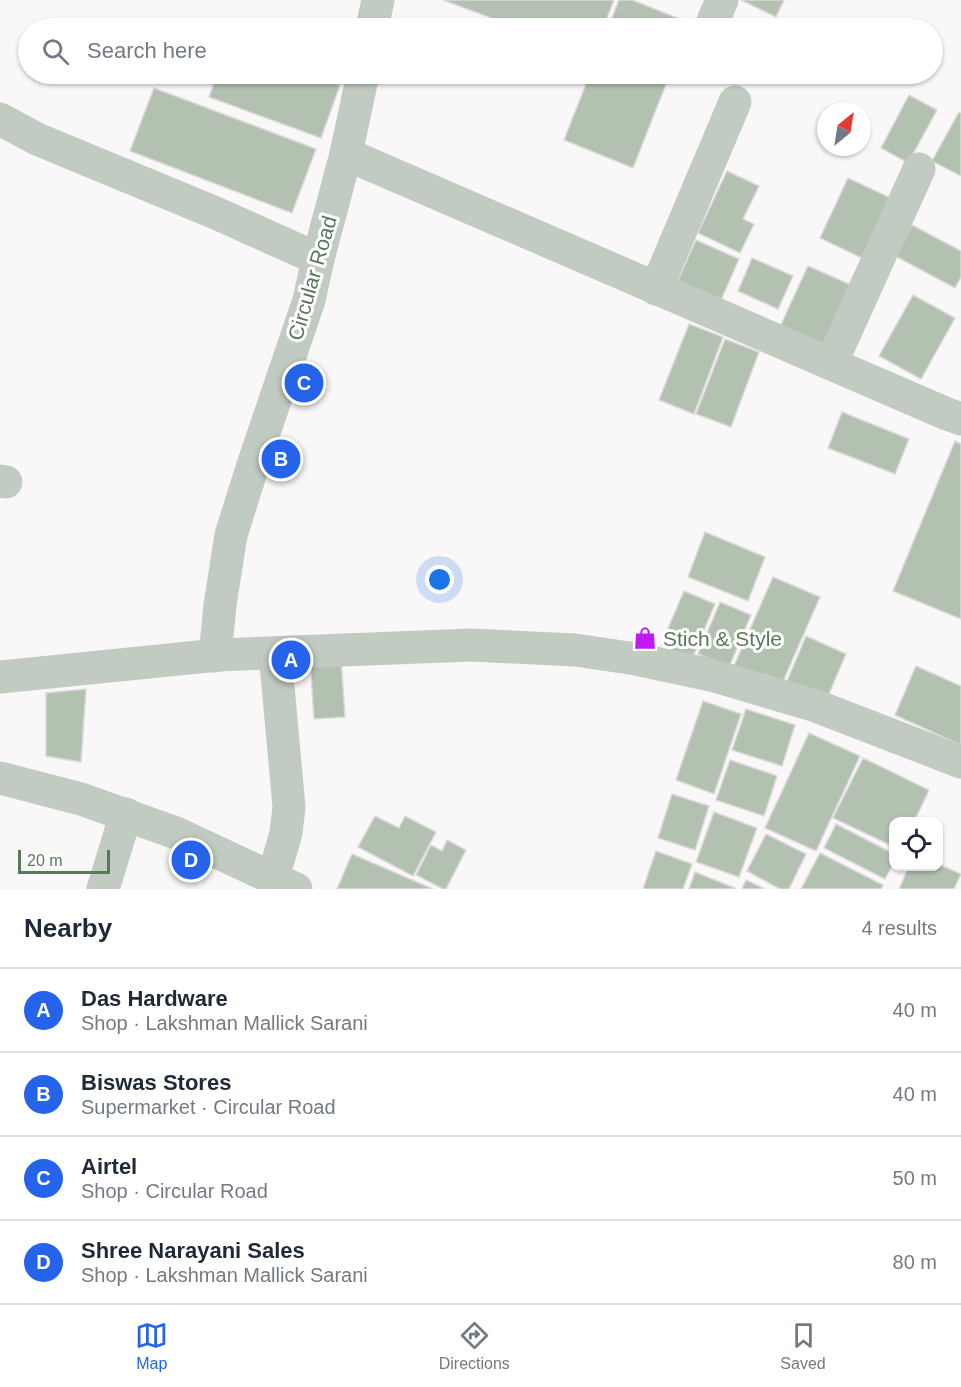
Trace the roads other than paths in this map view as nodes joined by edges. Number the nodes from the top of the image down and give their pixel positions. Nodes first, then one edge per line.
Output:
1 (378, 0) edge
2 (374, 18) edge
3 (361, 84) edge
4 (735, 102) dead end
5 (0, 119) edge
6 (346, 154) junction
7 (919, 169) dead end
8 (318, 259) junction
9 (656, 289) junction
10 (831, 364) junction
11 (961, 419) edge
12 (275, 653) junction
13 (215, 656) junction
14 (0, 677) edge
15 (961, 762) edge
16 (0, 777) edge
17 (0, 798) edge
18 (123, 823) junction
19 (276, 885) edge
20 (103, 889) edge

1 - 2 street
3 - 6 street, Circular Road
4 - 9 street
5 - 8 street
6 - 8 street, Circular Road
6 - 9 street
7 - 10 street
8 - 13 street, Circular Road
9 - 10 street
10 - 11 street
12 - 13 street
12 - 15 street
12 - 19 street
13 - 14 street
16 - 18 street
17 - 18 street
18 - 19 street
18 - 20 street

